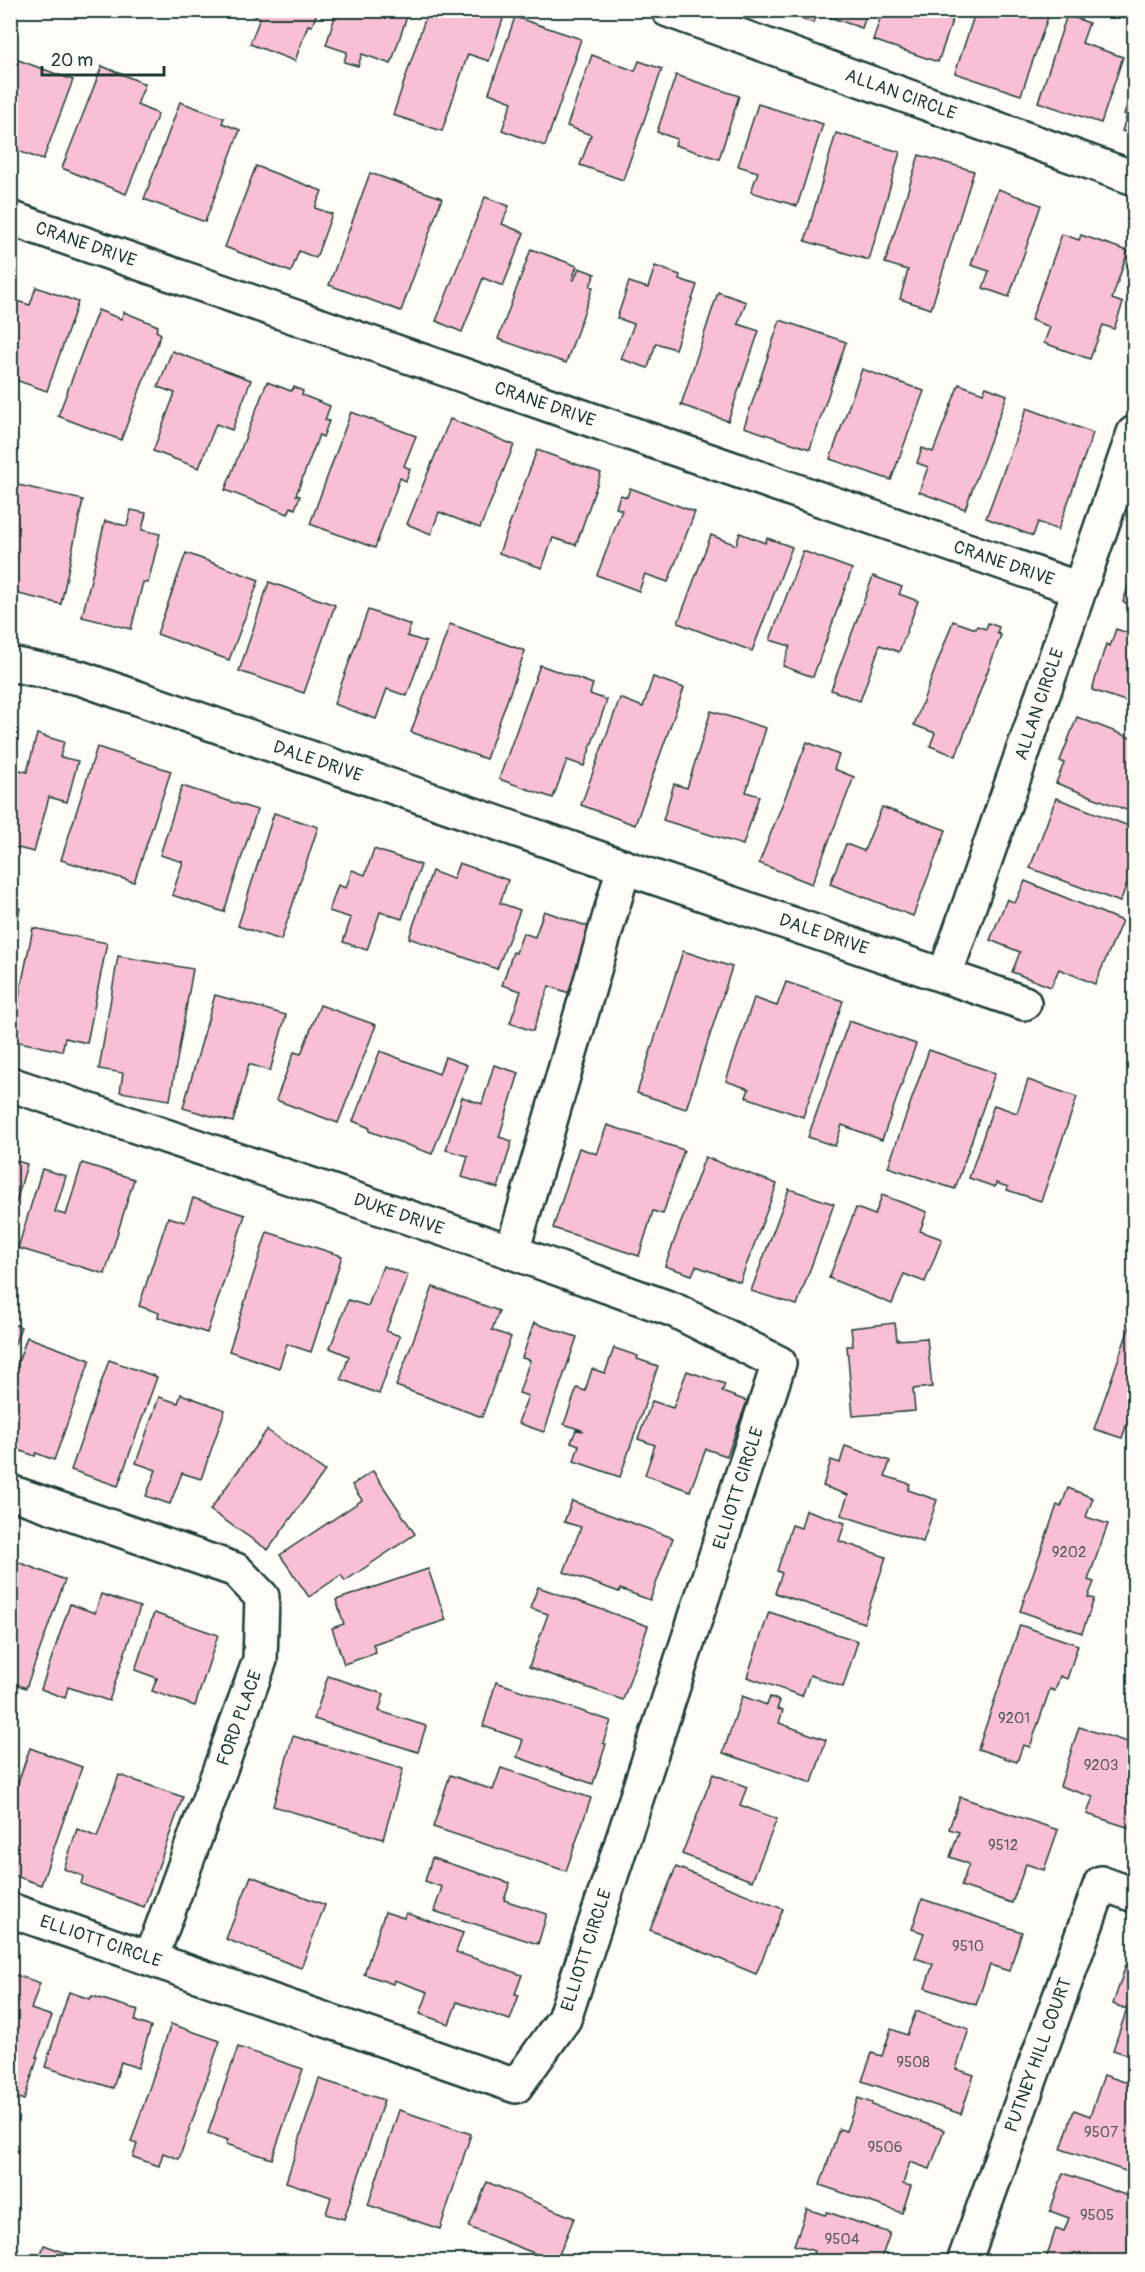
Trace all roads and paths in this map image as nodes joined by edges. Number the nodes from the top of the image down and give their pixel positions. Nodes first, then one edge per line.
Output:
1 (668, 10) edge
2 (1134, 178) edge
3 (10, 218) edge
4 (1134, 433) edge
5 (1079, 589) junction
6 (10, 664) edge
7 (624, 867) junction
8 (945, 975) junction
9 (1024, 1003) dead end
10 (10, 1083) edge
11 (512, 1252) junction
12 (779, 1363) joint
13 (10, 1492) edge
14 (1134, 1895) edge
15 (10, 1910) edge
16 (151, 1958) junction
17 (964, 2262) edge

1 - 2 street, ALLAN CIRCLE
3 - 5 street, CRANE DRIVE
4 - 5 street, ALLAN CIRCLE
5 - 8 street, ALLAN CIRCLE
6 - 7 street, DALE DRIVE
7 - 8 street, DALE DRIVE
7 - 11 street
8 - 9 street, DALE DRIVE
10 - 11 street, DUKE DRIVE
11 - 12 street, DUKE DRIVE
12 - 16 street, ELLIOTT CIRCLE
13 - 16 street, FORD PLACE
14 - 17 street, PUTNEY HILL COURT
15 - 16 street, ELLIOTT CIRCLE

